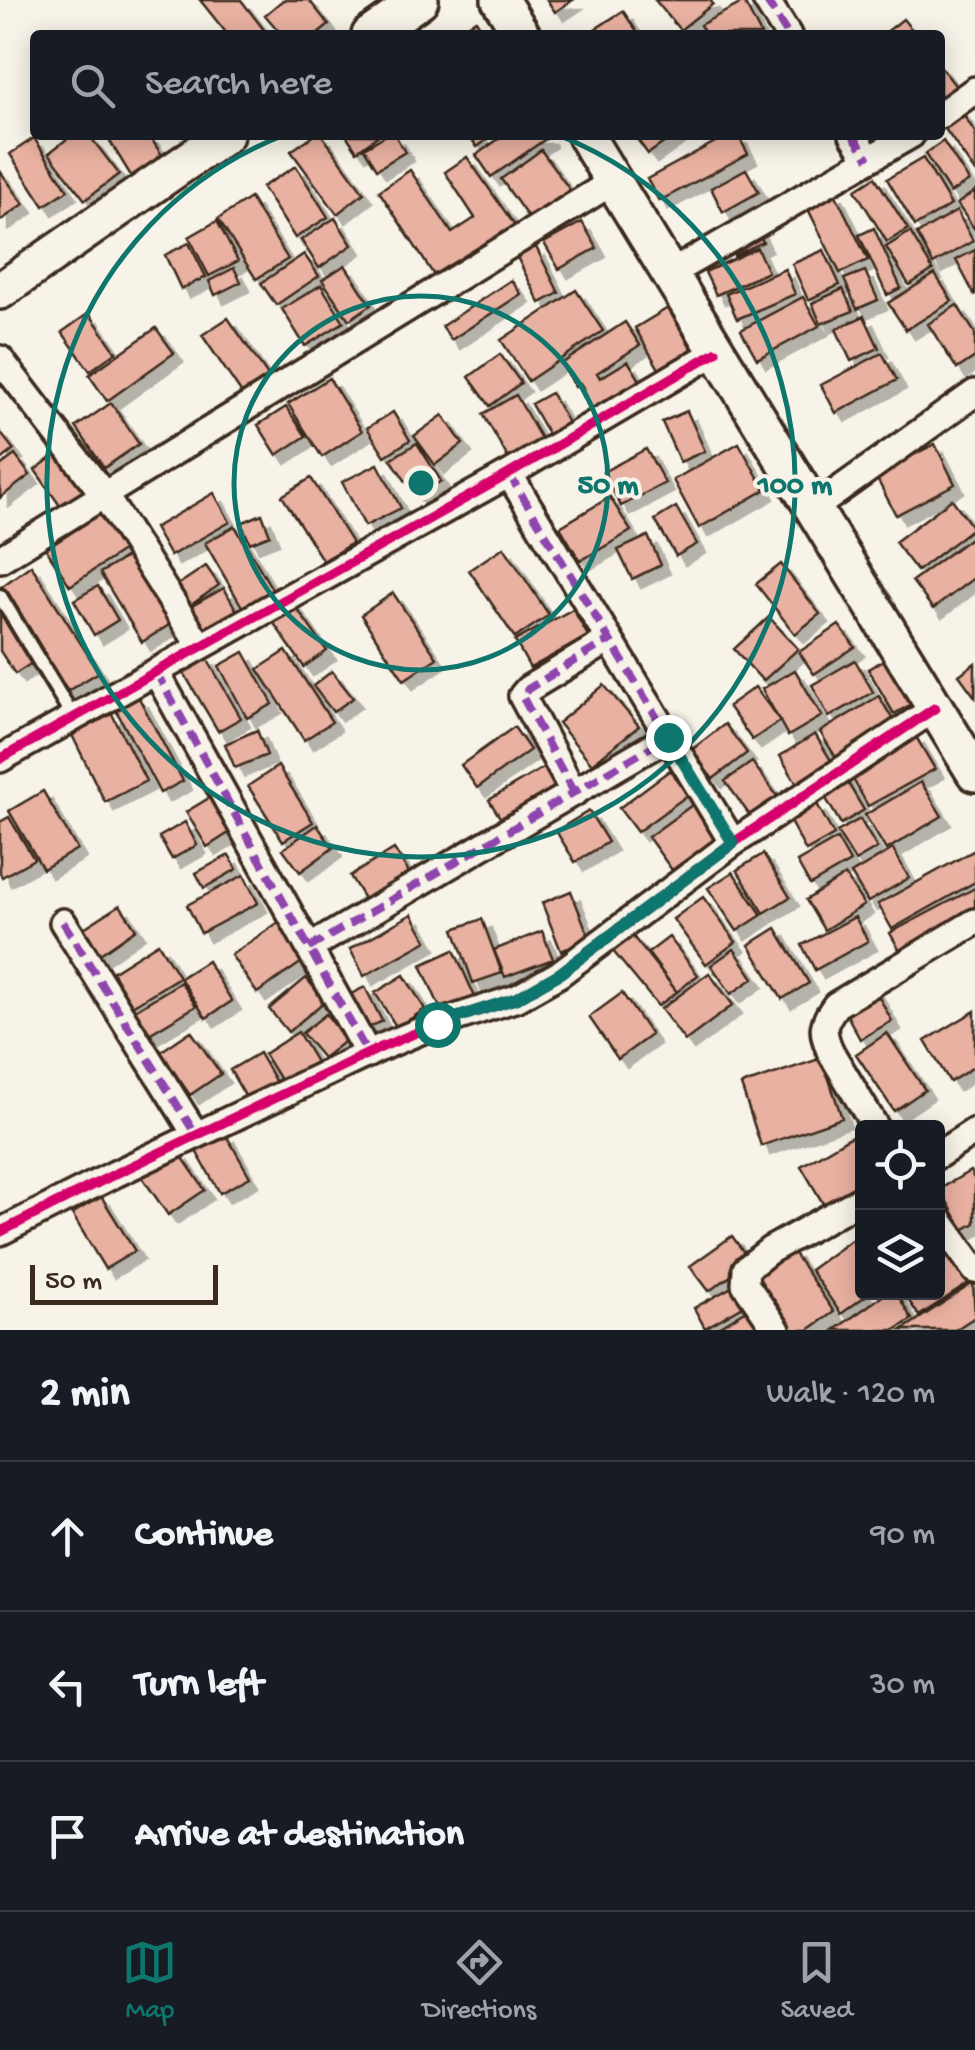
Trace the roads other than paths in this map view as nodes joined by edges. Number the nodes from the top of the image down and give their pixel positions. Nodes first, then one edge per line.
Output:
1 (420, 0) edge
2 (500, 0) edge
3 (766, 0) edge
4 (377, 30) edge
5 (519, 30) edge
6 (785, 30) edge
7 (975, 90) edge
8 (945, 111) edge
9 (219, 140) edge
10 (588, 140) edge
11 (856, 140) edge
12 (901, 140) edge
13 (868, 159) junction
14 (614, 181) junction
15 (669, 274) junction
16 (0, 292) edge
17 (0, 359) edge
18 (698, 363) junction
19 (975, 394) edge
20 (509, 474) junction
21 (105, 496) junction
22 (814, 508) junction
23 (0, 559) edge
24 (0, 596) edge
25 (610, 640) junction
26 (200, 646) junction
27 (156, 672) junction
28 (935, 708) junction
29 (72, 717) junction
30 (668, 737) junction
31 (1, 756) edge
32 (975, 773) edge
33 (574, 793) junction
34 (733, 843) junction
35 (63, 922) dead end
36 (975, 922) edge
37 (310, 948) junction
38 (368, 1054) junction
39 (871, 1120) edge
40 (975, 1132) edge
41 (196, 1135) junction
42 (945, 1151) edge
43 (855, 1203) edge
44 (945, 1228) edge
45 (0, 1232) edge
46 (975, 1270) edge
47 (776, 1330) edge

1 - 4 main road
2 - 5 main road
3 - 6 street
7 - 8 street
9 - 16 main road
10 - 14 main road
11 - 13 street
12 - 13 street
13 - 15 street
14 - 15 main road
14 - 21 street
15 - 18 main road
17 - 21 street
18 - 20 street
18 - 22 main road
19 - 22 street
20 - 25 street
20 - 26 street
21 - 23 street
21 - 26 street
22 - 28 main road
24 - 29 lane
25 - 30 street
25 - 33 street
26 - 27 street
27 - 29 street
27 - 37 street
28 - 32 main road
28 - 34 street
29 - 31 street
30 - 33 street
30 - 34 street
33 - 37 street
34 - 38 street
35 - 41 street
36 - 39 street
37 - 38 street
38 - 41 street
40 - 42 street
41 - 45 street
43 - 47 street
44 - 46 street

